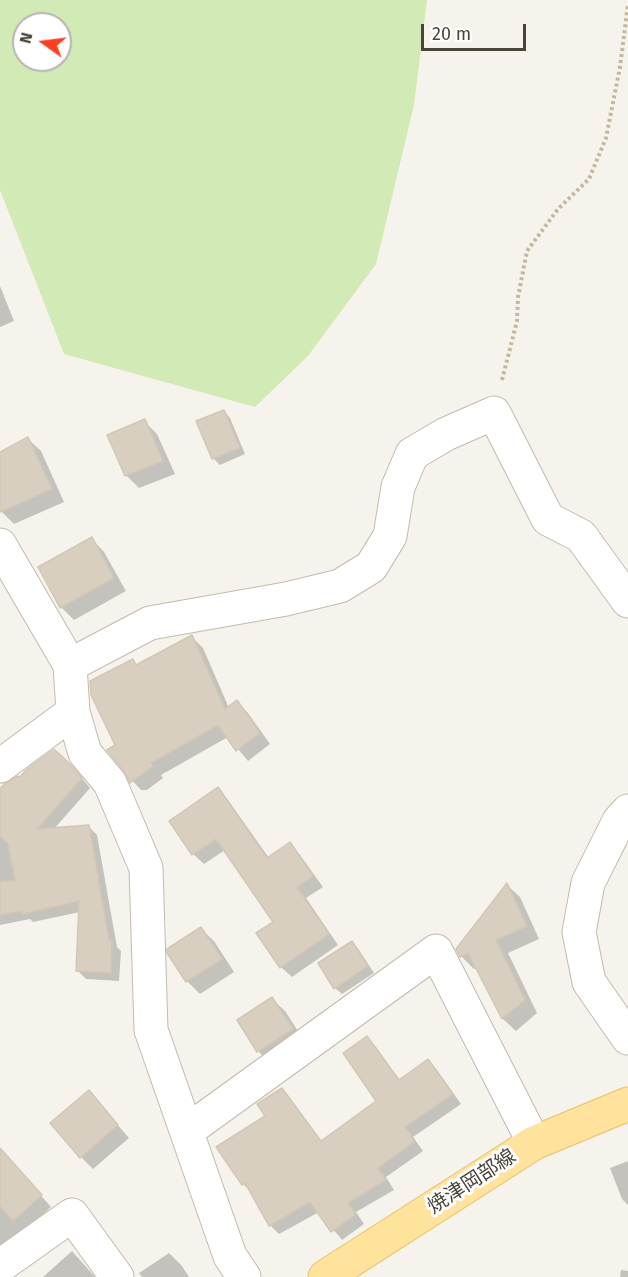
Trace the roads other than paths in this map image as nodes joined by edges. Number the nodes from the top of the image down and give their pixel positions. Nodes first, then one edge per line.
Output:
1 (0, 545) edge
2 (628, 601) edge
3 (70, 665) junction
4 (74, 712) junction
5 (0, 766) edge
6 (628, 811) edge
7 (628, 1038) edge
8 (628, 1104) edge
9 (187, 1131) junction
10 (534, 1143) junction
11 (0, 1266) edge
12 (117, 1277) edge
13 (244, 1277) edge
14 (325, 1277) edge

1 - 3 street
2 - 3 street
3 - 4 street
4 - 5 street
4 - 9 street
6 - 7 street
8 - 10 main road, 焼津岡部線
9 - 10 street
9 - 13 street
10 - 14 main road, 焼津岡部線
11 - 12 street

